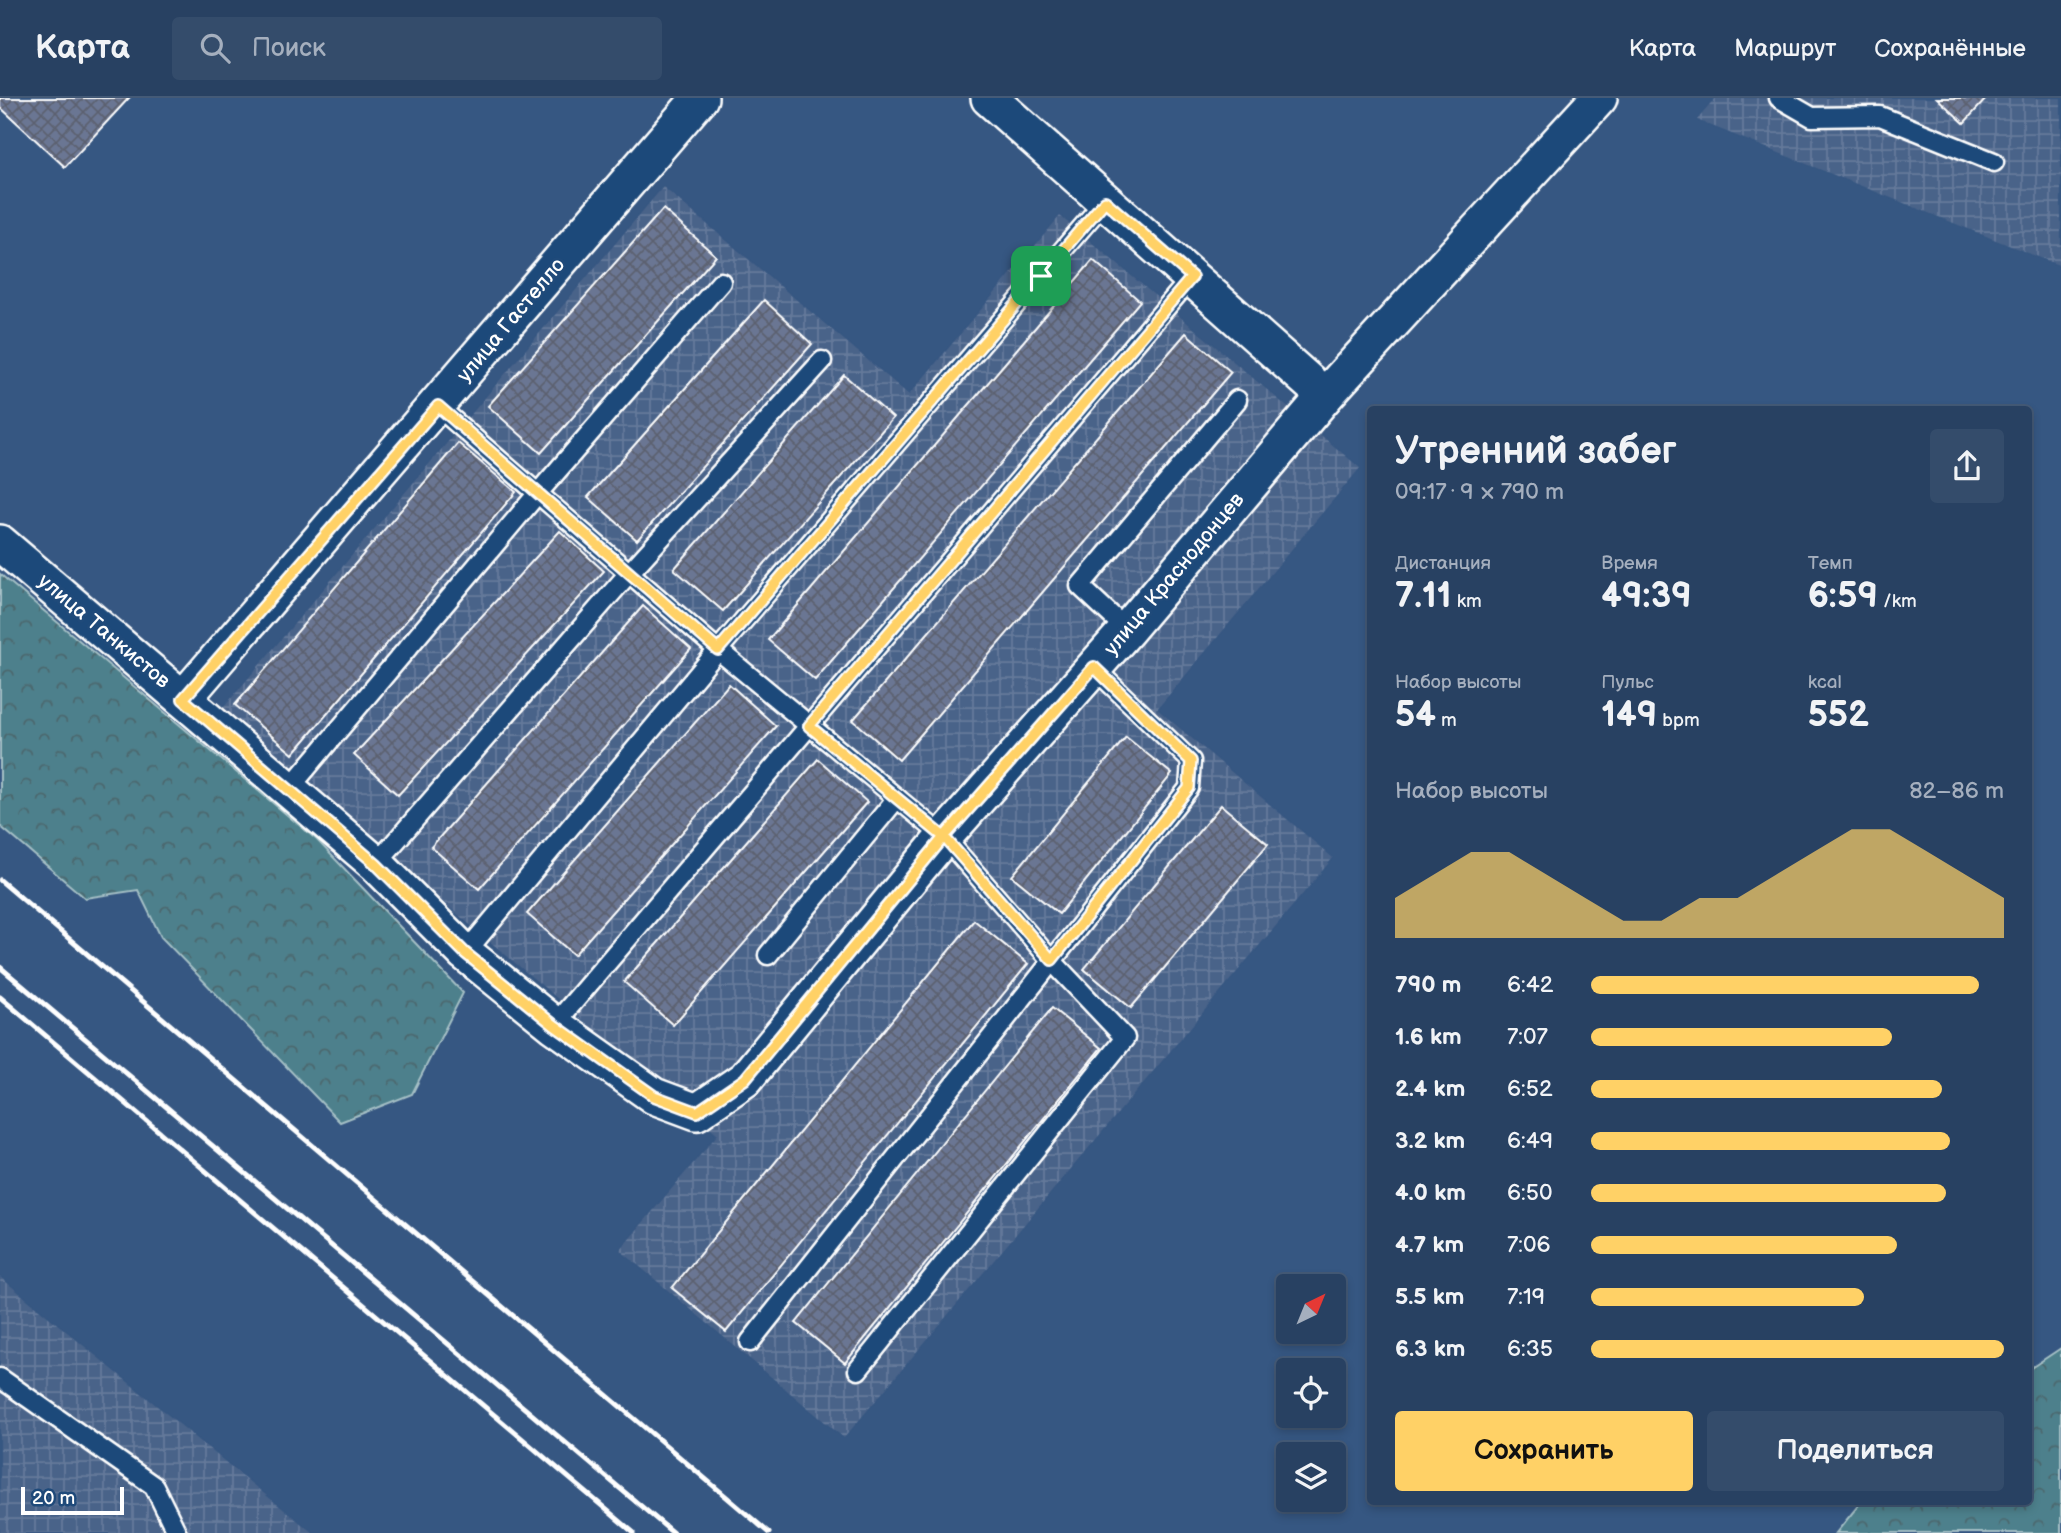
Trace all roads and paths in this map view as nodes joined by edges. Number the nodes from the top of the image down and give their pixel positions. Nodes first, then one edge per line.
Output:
1 (700, 98) edge
2 (989, 98) edge
3 (1599, 98) edge
4 (1779, 98) edge
5 (1994, 162) dead end
6 (1105, 201) junction
7 (1192, 277) junction
8 (721, 282) dead end
9 (822, 361) dead end
10 (1325, 396) junction
11 (1237, 400) dead end
12 (438, 406) junction
13 (538, 493) junction
14 (0, 542) edge
15 (629, 573) junction
16 (1127, 630) junction
17 (718, 650) junction
18 (1094, 667) junction
19 (183, 699) junction
20 (809, 726) junction
21 (289, 789) junction
22 (897, 798) junction
23 (944, 837) junction
24 (376, 864) junction
25 (465, 953) junction
26 (768, 955) dead end
27 (1052, 960) junction
28 (554, 1025) junction
29 (697, 1112) joint
30 (750, 1342) dead end
31 (858, 1370) dead end
32 (0, 1378) edge
33 (177, 1533) edge

1 - 12 street, улица Гастелло
2 - 6 street
3 - 10 street, улица Краснодонцев
4 - 5 lane
6 - 7 street
6 - 17 lane
7 - 10 street
7 - 20 lane
8 - 13 lane
9 - 15 lane
10 - 16 street, улица Краснодонцев
11 - 16 lane
12 - 13 lane
12 - 19 street, улица Гастелло
13 - 15 lane
13 - 21 lane
14 - 19 street, улица Танкистов
15 - 17 lane
15 - 24 lane
16 - 18 street, улица Краснодонцев
17 - 20 lane
17 - 25 lane
18 - 23 street, улица Краснодонцев
18 - 27 lane
19 - 21 street, улица Танкистов
20 - 22 lane
20 - 28 lane
21 - 24 street, улица Танкистов
22 - 23 lane
22 - 26 lane
23 - 27 lane
23 - 29 street, улица Краснодонцев
24 - 25 street, улица Танкистов
25 - 28 street, улица Танкистов
27 - 30 lane
27 - 31 lane
28 - 29 street, улица Танкистов
32 - 33 lane

